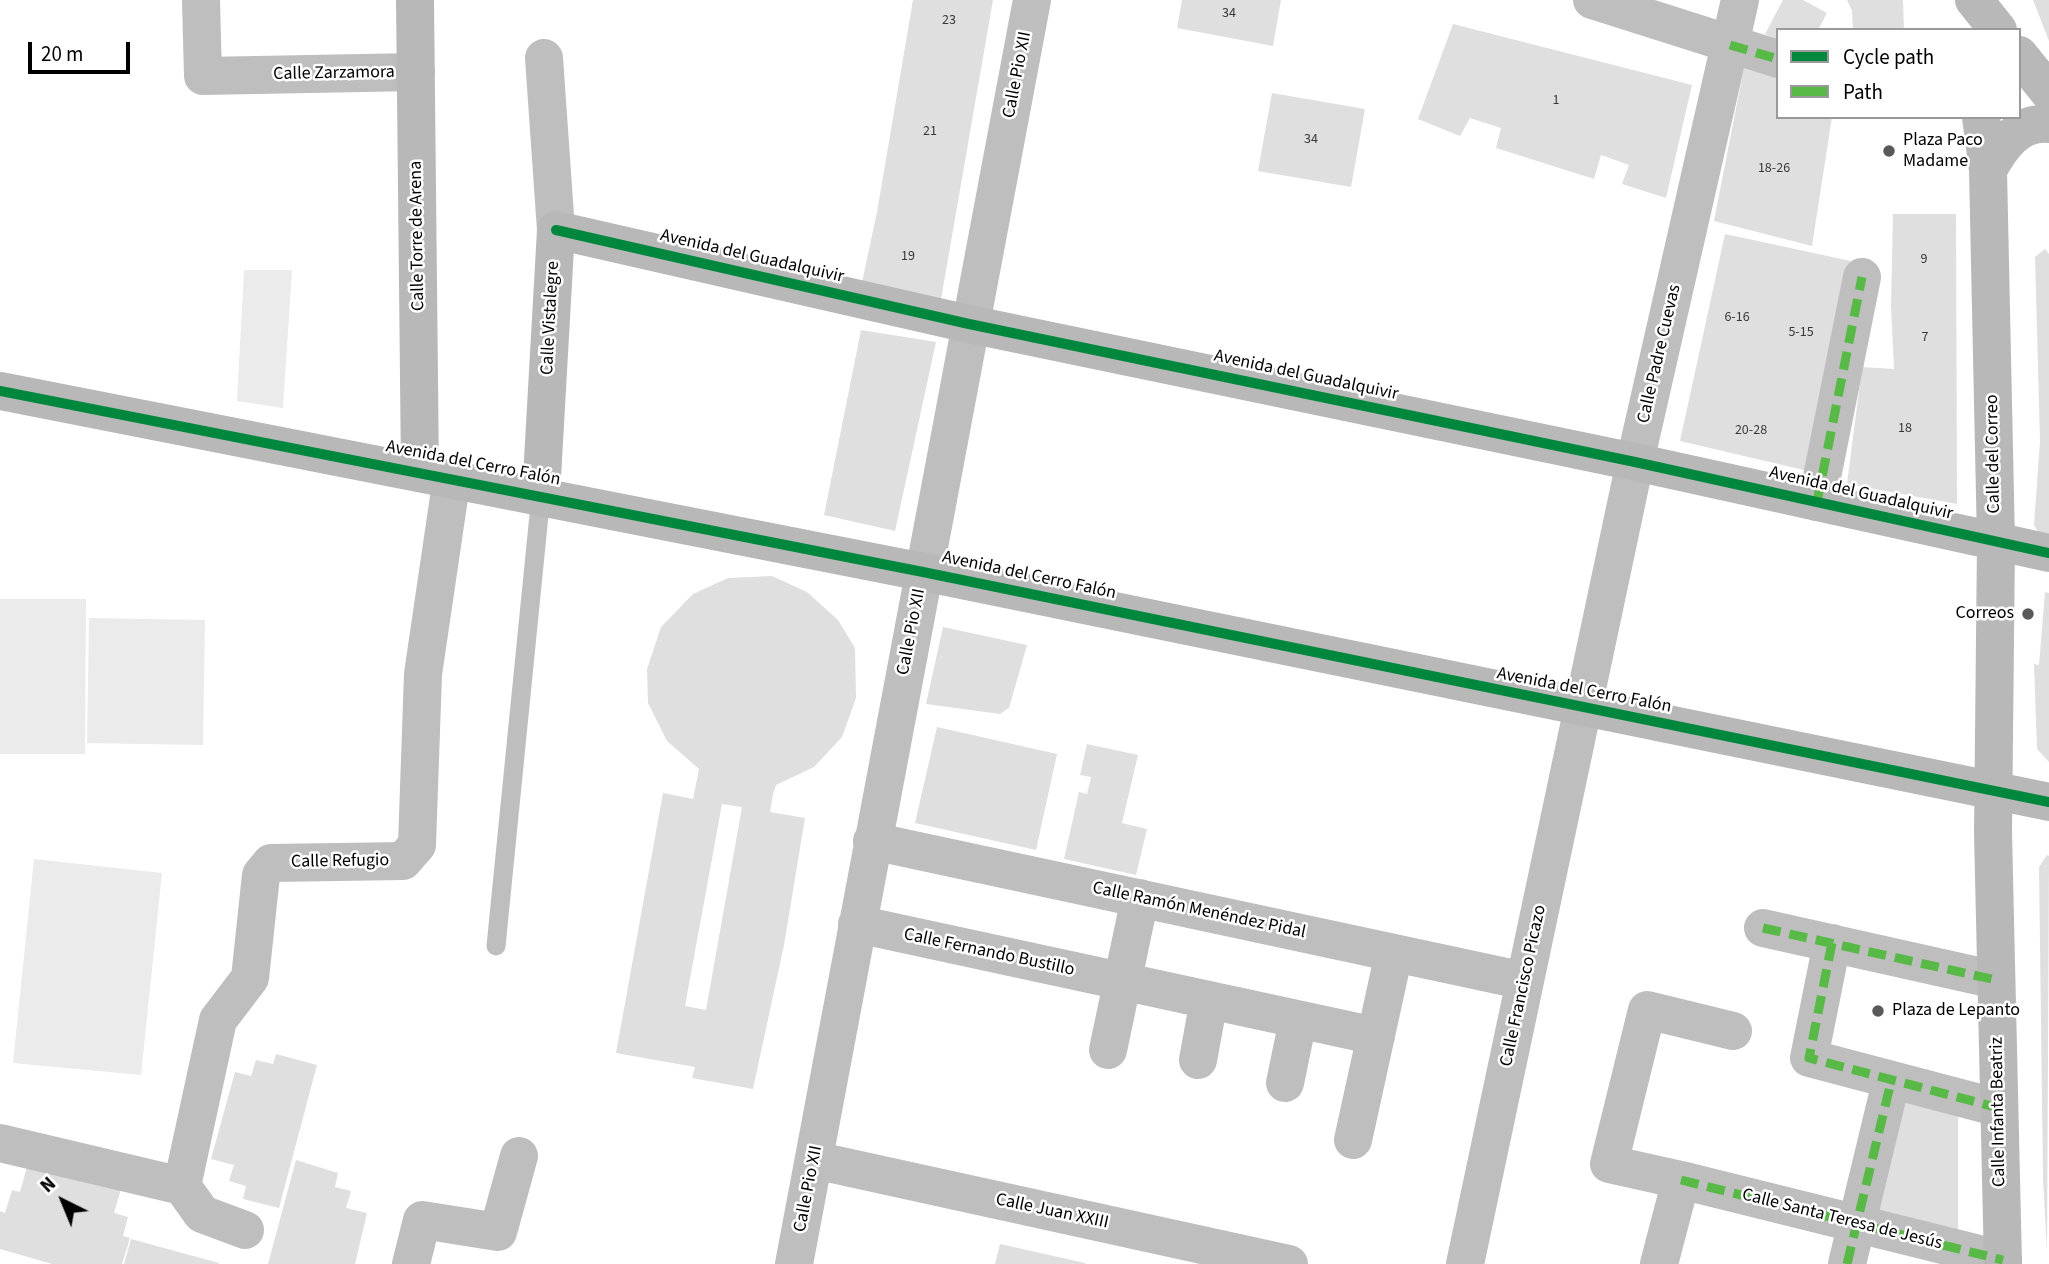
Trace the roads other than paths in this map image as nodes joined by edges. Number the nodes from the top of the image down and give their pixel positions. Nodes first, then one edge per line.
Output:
1 (201, 0) edge
2 (415, 0) edge
3 (1032, 0) edge
4 (1592, 0) edge
5 (1740, 0) edge
6 (1965, 0) edge
7 (1974, 0) edge
8 (1969, 28) edge
9 (1996, 28) edge
10 (1730, 45) junction
11 (2021, 57) edge
12 (544, 58) dead end
13 (1776, 58) edge
14 (416, 72) junction
15 (2049, 92) edge
16 (1981, 119) edge
17 (2049, 124) edge
18 (1988, 170) junction
19 (556, 230) junction
20 (1863, 277) dead end
21 (969, 324) junction
22 (0, 391) edge
23 (1635, 462) junction
24 (436, 474) junction
25 (541, 495) junction
26 (1817, 502) junction
27 (1996, 542) junction
28 (2049, 553) edge
29 (923, 572) junction
30 (1584, 709) junction
31 (1993, 791) junction
32 (2049, 802) edge
33 (872, 841) junction
34 (1140, 898) junction
35 (857, 924) junction
36 (1763, 928) dead end
37 (1832, 943) junction
38 (496, 946) dead end
39 (1394, 953) junction
40 (1996, 979) junction
41 (1525, 981) junction
42 (1122, 982) junction
43 (1209, 1000) junction
44 (1298, 1020) junction
45 (1733, 1031) dead end
46 (1376, 1036) junction
47 (1108, 1049) dead end
48 (1198, 1060) dead end
49 (1891, 1082) junction
50 (1285, 1083) dead end
51 (1998, 1108) junction
52 (1353, 1140) dead end
53 (0, 1143) edge
54 (519, 1157) dead end
55 (814, 1160) junction
56 (1681, 1181) junction
57 (182, 1186) junction
58 (1857, 1224) junction
59 (245, 1230) dead end
60 (2003, 1262) edge
61 (411, 1264) edge
62 (794, 1264) edge
63 (1289, 1264) edge
64 (1465, 1264) edge
65 (1659, 1264) edge
66 (1847, 1264) edge

1 - 14 street, Calle Zarzamora
2 - 14 street, Calle Torre de Arena
3 - 21 street, Calle Pio XII
4 - 10 street
5 - 10 street, Calle Padre Cuevas
6 - 8 street
7 - 9 street
10 - 13 street
10 - 23 street, Calle Padre Cuevas
11 - 15 street
12 - 19 street, Calle Vistalegre
14 - 24 street, Calle Torre de Arena
16 - 18 street, Calle del Correo
17 - 18 street
18 - 27 street, Calle del Correo
19 - 21 street, Avenida del Guadalquivir
19 - 25 street, Calle Vistalegre
20 - 26 street
21 - 23 street, Avenida del Guadalquivir
21 - 29 street, Calle Pio XII
22 - 24 street, Avenida del Cerro Falón
23 - 26 street, Avenida del Guadalquivir
23 - 30 street, Calle Padre Cuevas
24 - 25 street, Avenida del Cerro Falón
24 - 57 street, Calle Refugio
25 - 29 street, Avenida del Cerro Falón
25 - 38 lane
26 - 27 street, Avenida del Guadalquivir
27 - 28 street, Avenida del Guadalquivir
27 - 31 street, Calle del Correo
29 - 30 street, Avenida del Cerro Falón
29 - 33 street, Calle Pio XII
30 - 31 street, Avenida del Cerro Falón
30 - 41 street, Calle Francisco Picazo
31 - 32 street, Avenida del Cerro Falón
31 - 40 street, Calle Infanta Beatriz
33 - 34 street, Calle Ramón Menéndez Pidal
33 - 35 street, Calle Pio XII
34 - 39 street, Calle Ramón Menéndez Pidal
34 - 42 street
35 - 42 street, Calle Fernando Bustillo
35 - 55 street, Calle Pio XII
36 - 37 street
37 - 40 street
37 - 49 street
39 - 41 street, Calle Ramón Menéndez Pidal
39 - 46 street
40 - 51 street, Calle Infanta Beatriz
41 - 64 street, Calle Francisco Picazo
42 - 43 street, Calle Fernando Bustillo
42 - 47 street
43 - 44 street, Calle Fernando Bustillo
43 - 48 street
44 - 46 street, Calle Fernando Bustillo
44 - 50 street
45 - 56 street, Calle Santa Teresa de Jesús
46 - 52 street
49 - 51 street
49 - 58 street
51 - 60 street, Calle Infanta Beatriz
53 - 57 street
54 - 61 street
55 - 62 street, Calle Pio XII
55 - 63 street, Calle Juan XXIII
56 - 58 street, Calle Santa Teresa de Jesús
56 - 65 street
57 - 59 street
58 - 60 street, Calle Santa Teresa de Jesús
58 - 66 street

